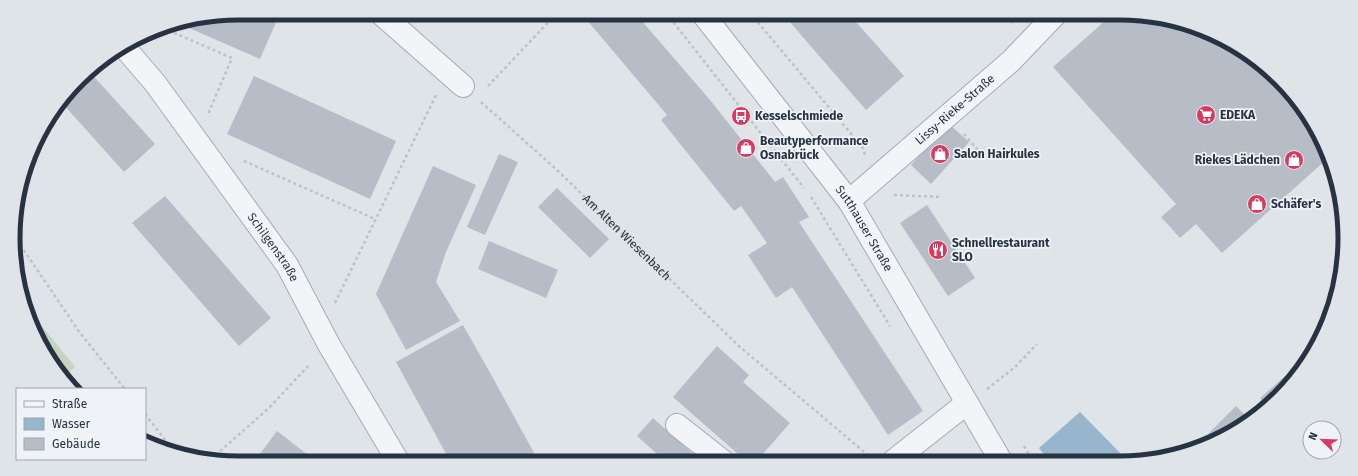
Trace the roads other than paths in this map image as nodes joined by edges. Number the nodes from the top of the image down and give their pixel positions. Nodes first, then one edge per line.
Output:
1 (388, 20) edge
2 (707, 20) edge
3 (1050, 20) edge
4 (127, 50) edge
5 (463, 86) road end
6 (849, 201) junction
7 (967, 403) junction
8 (677, 425) dead end
9 (395, 456) edge
10 (716, 456) edge
11 (900, 456) edge
12 (998, 456) edge

1 - 5 street
2 - 6 street, Sutthauser Straße
3 - 6 street, Lissy-Rieke-Straße
4 - 9 street, Schilgenstraße
6 - 7 street, Sutthauser Straße
7 - 11 street
7 - 12 street, Sutthauser Straße
8 - 10 street

